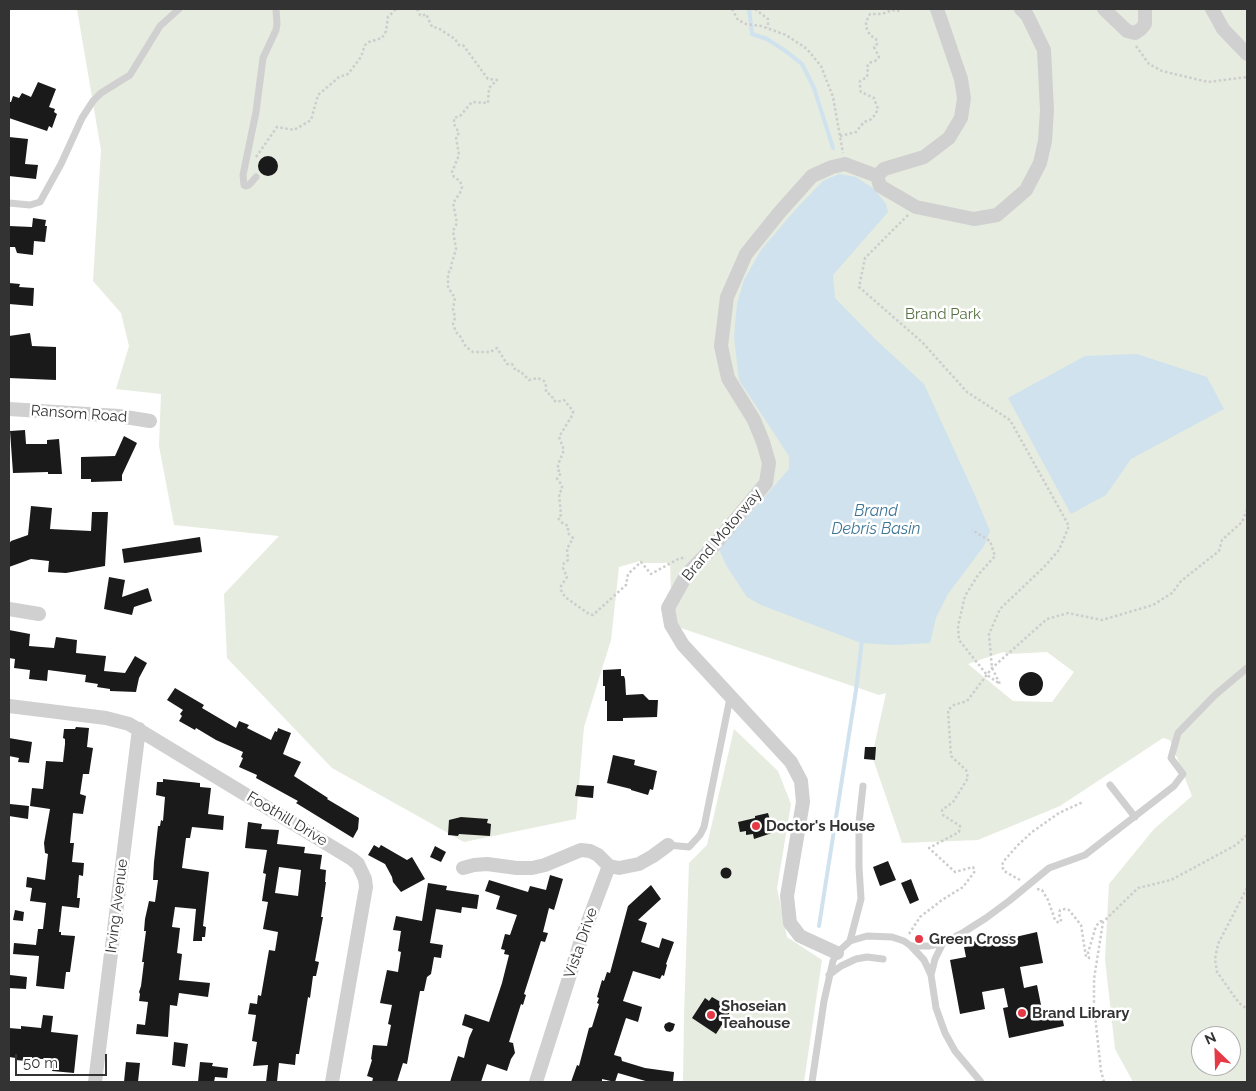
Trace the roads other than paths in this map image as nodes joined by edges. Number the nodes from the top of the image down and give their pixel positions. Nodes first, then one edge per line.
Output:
1 (179, 9) edge
2 (276, 9) edge
3 (937, 9) edge
4 (1021, 9) edge
5 (1104, 9) edge
6 (1145, 9) edge
7 (1212, 9) edge
8 (1247, 54) edge
9 (877, 176) junction
10 (255, 178) road end
11 (9, 203) edge
12 (9, 409) edge
13 (150, 421) dead end
14 (9, 609) edge
15 (39, 614) dead end
16 (1247, 668) edge
17 (730, 698) junction
18 (9, 706) edge
19 (140, 729) junction
20 (1110, 785) dead end
21 (864, 786) dead end
22 (1135, 817) junction
23 (668, 845) joint
24 (609, 866) junction
25 (463, 868) dead end
26 (850, 941) junction
27 (943, 943) junction
28 (911, 946) junction
29 (838, 953) junction
30 (882, 959) dead end
31 (829, 975) junction
32 (931, 975) junction
33 (95, 1082) edge
34 (332, 1082) edge
35 (536, 1082) edge
36 (812, 1082) edge
37 (981, 1082) edge

1 - 11 lane
2 - 10 lane
3 - 9 street
4 - 9 street
5 - 6 street
7 - 8 street
9 - 17 street, Brand Motorway
12 - 13 street, Ransom Road
14 - 15 street
16 - 22 lane
17 - 23 lane
17 - 29 street, Brand Motorway
18 - 19 street, Foothill Drive
19 - 33 street, Irving Avenue
19 - 34 street, Foothill Drive
20 - 22 lane
21 - 26 lane
22 - 27 lane
23 - 24 street
24 - 25 street
24 - 35 street, Vista Drive
26 - 28 lane
26 - 29 lane
27 - 28 lane
27 - 32 lane
28 - 32 lane
29 - 31 lane
30 - 31 lane
31 - 36 lane
32 - 37 lane

